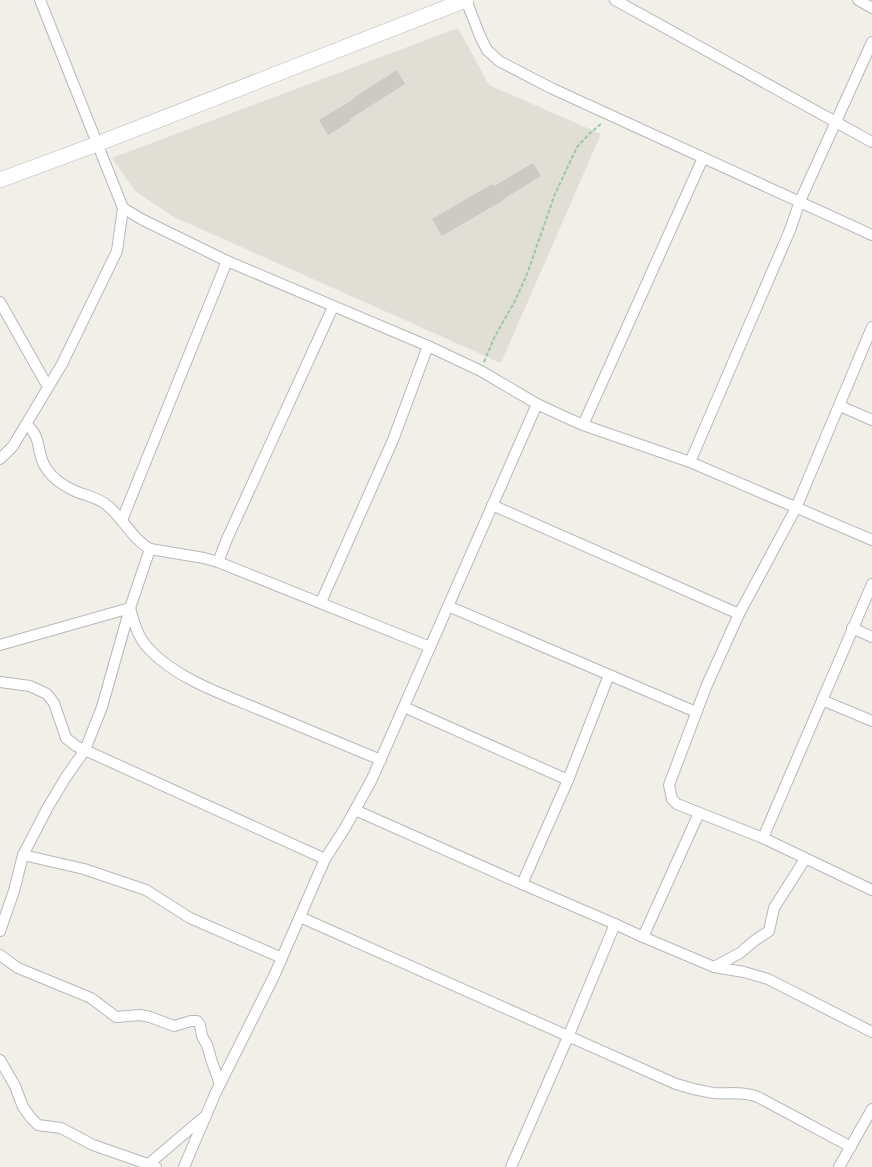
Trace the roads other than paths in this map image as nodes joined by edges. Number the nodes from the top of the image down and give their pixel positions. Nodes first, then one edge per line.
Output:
1 (40, 0) edge
2 (466, 0) edge
3 (615, 0) edge
4 (858, 0) edge
5 (445, 4) edge
6 (872, 8) edge
7 (872, 42) edge
8 (836, 122) junction
9 (872, 142) edge
10 (98, 144) junction
11 (703, 158) junction
12 (0, 180) edge
13 (800, 202) junction
14 (123, 208) junction
15 (872, 234) edge
16 (227, 261) junction
17 (0, 302) edge
18 (333, 307) junction
19 (872, 327) edge
20 (428, 346) junction
21 (48, 387) junction
22 (537, 404) junction
23 (840, 406) junction
24 (872, 420) edge
25 (27, 424) junction
26 (583, 425) junction
27 (0, 460) edge
28 (690, 462) junction
29 (492, 506) junction
30 (796, 508) junction
31 (122, 520) junction
32 (872, 540) edge
33 (150, 550) junction
34 (218, 562) junction
35 (872, 584) edge
36 (321, 602) junction
37 (448, 606) junction
38 (130, 608) junction
39 (739, 614) junction
40 (852, 628) junction
41 (872, 637) edge
42 (0, 645) edge
43 (430, 647) junction
44 (609, 675) junction
45 (0, 682) edge
46 (822, 700) junction
47 (404, 707) junction
48 (696, 712) junction
49 (872, 721) edge
50 (85, 750) junction
51 (381, 760) junction
52 (568, 780) junction
53 (355, 810) junction
54 (699, 813) junction
55 (763, 838) junction
56 (23, 855) junction
57 (325, 859) junction
58 (805, 859) junction
59 (522, 884) junction
60 (872, 890) edge
61 (300, 917) junction
62 (615, 924) junction
63 (0, 931) edge
64 (643, 937) junction
65 (0, 955) edge
66 (282, 958) junction
67 (714, 967) junction
68 (872, 1032) edge
69 (568, 1037) junction
70 (0, 1060) edge
71 (220, 1084) junction
72 (872, 1109) edge
73 (206, 1116) junction
74 (851, 1147) junction
75 (149, 1166) edge
76 (184, 1167) edge
77 (510, 1167) edge
78 (839, 1167) edge

1 - 10 street
2 - 5 street
2 - 11 street
3 - 8 street
4 - 6 street
5 - 10 street
7 - 8 street
8 - 9 street
8 - 13 street
10 - 12 street
10 - 14 street
11 - 13 street
11 - 26 street
13 - 15 street
13 - 28 street
14 - 16 street
14 - 21 street
16 - 18 street
16 - 31 street
17 - 21 street
18 - 20 street
18 - 34 street
19 - 23 street
20 - 22 street
20 - 36 street
21 - 25 street
22 - 26 street
22 - 29 street
23 - 24 street
23 - 30 street
25 - 27 street
25 - 31 street
26 - 28 street
28 - 30 street
29 - 37 street
29 - 39 street
30 - 32 street
30 - 39 street
31 - 33 street
33 - 34 street
33 - 38 street
34 - 36 street
35 - 40 street
36 - 43 street
37 - 43 street
37 - 44 street
38 - 42 street
38 - 50 street
38 - 51 street
39 - 48 street
40 - 41 street
40 - 46 street
43 - 47 street
44 - 48 street
44 - 52 street
45 - 50 street
46 - 49 street
46 - 55 street
47 - 51 street
47 - 52 street
48 - 54 street
50 - 56 street
50 - 57 street
51 - 53 street
52 - 59 street
53 - 57 street
53 - 59 street
54 - 55 street
54 - 64 street
55 - 58 street
56 - 63 street
56 - 66 street
57 - 61 street
58 - 60 street
58 - 67 street
59 - 62 street
61 - 66 street
61 - 69 street
62 - 64 street
62 - 69 street
64 - 67 street
65 - 71 street
66 - 71 street
67 - 68 street
69 - 74 street
69 - 77 street
70 - 75 street
71 - 73 street
72 - 74 street
73 - 75 street
73 - 76 street
74 - 78 street

